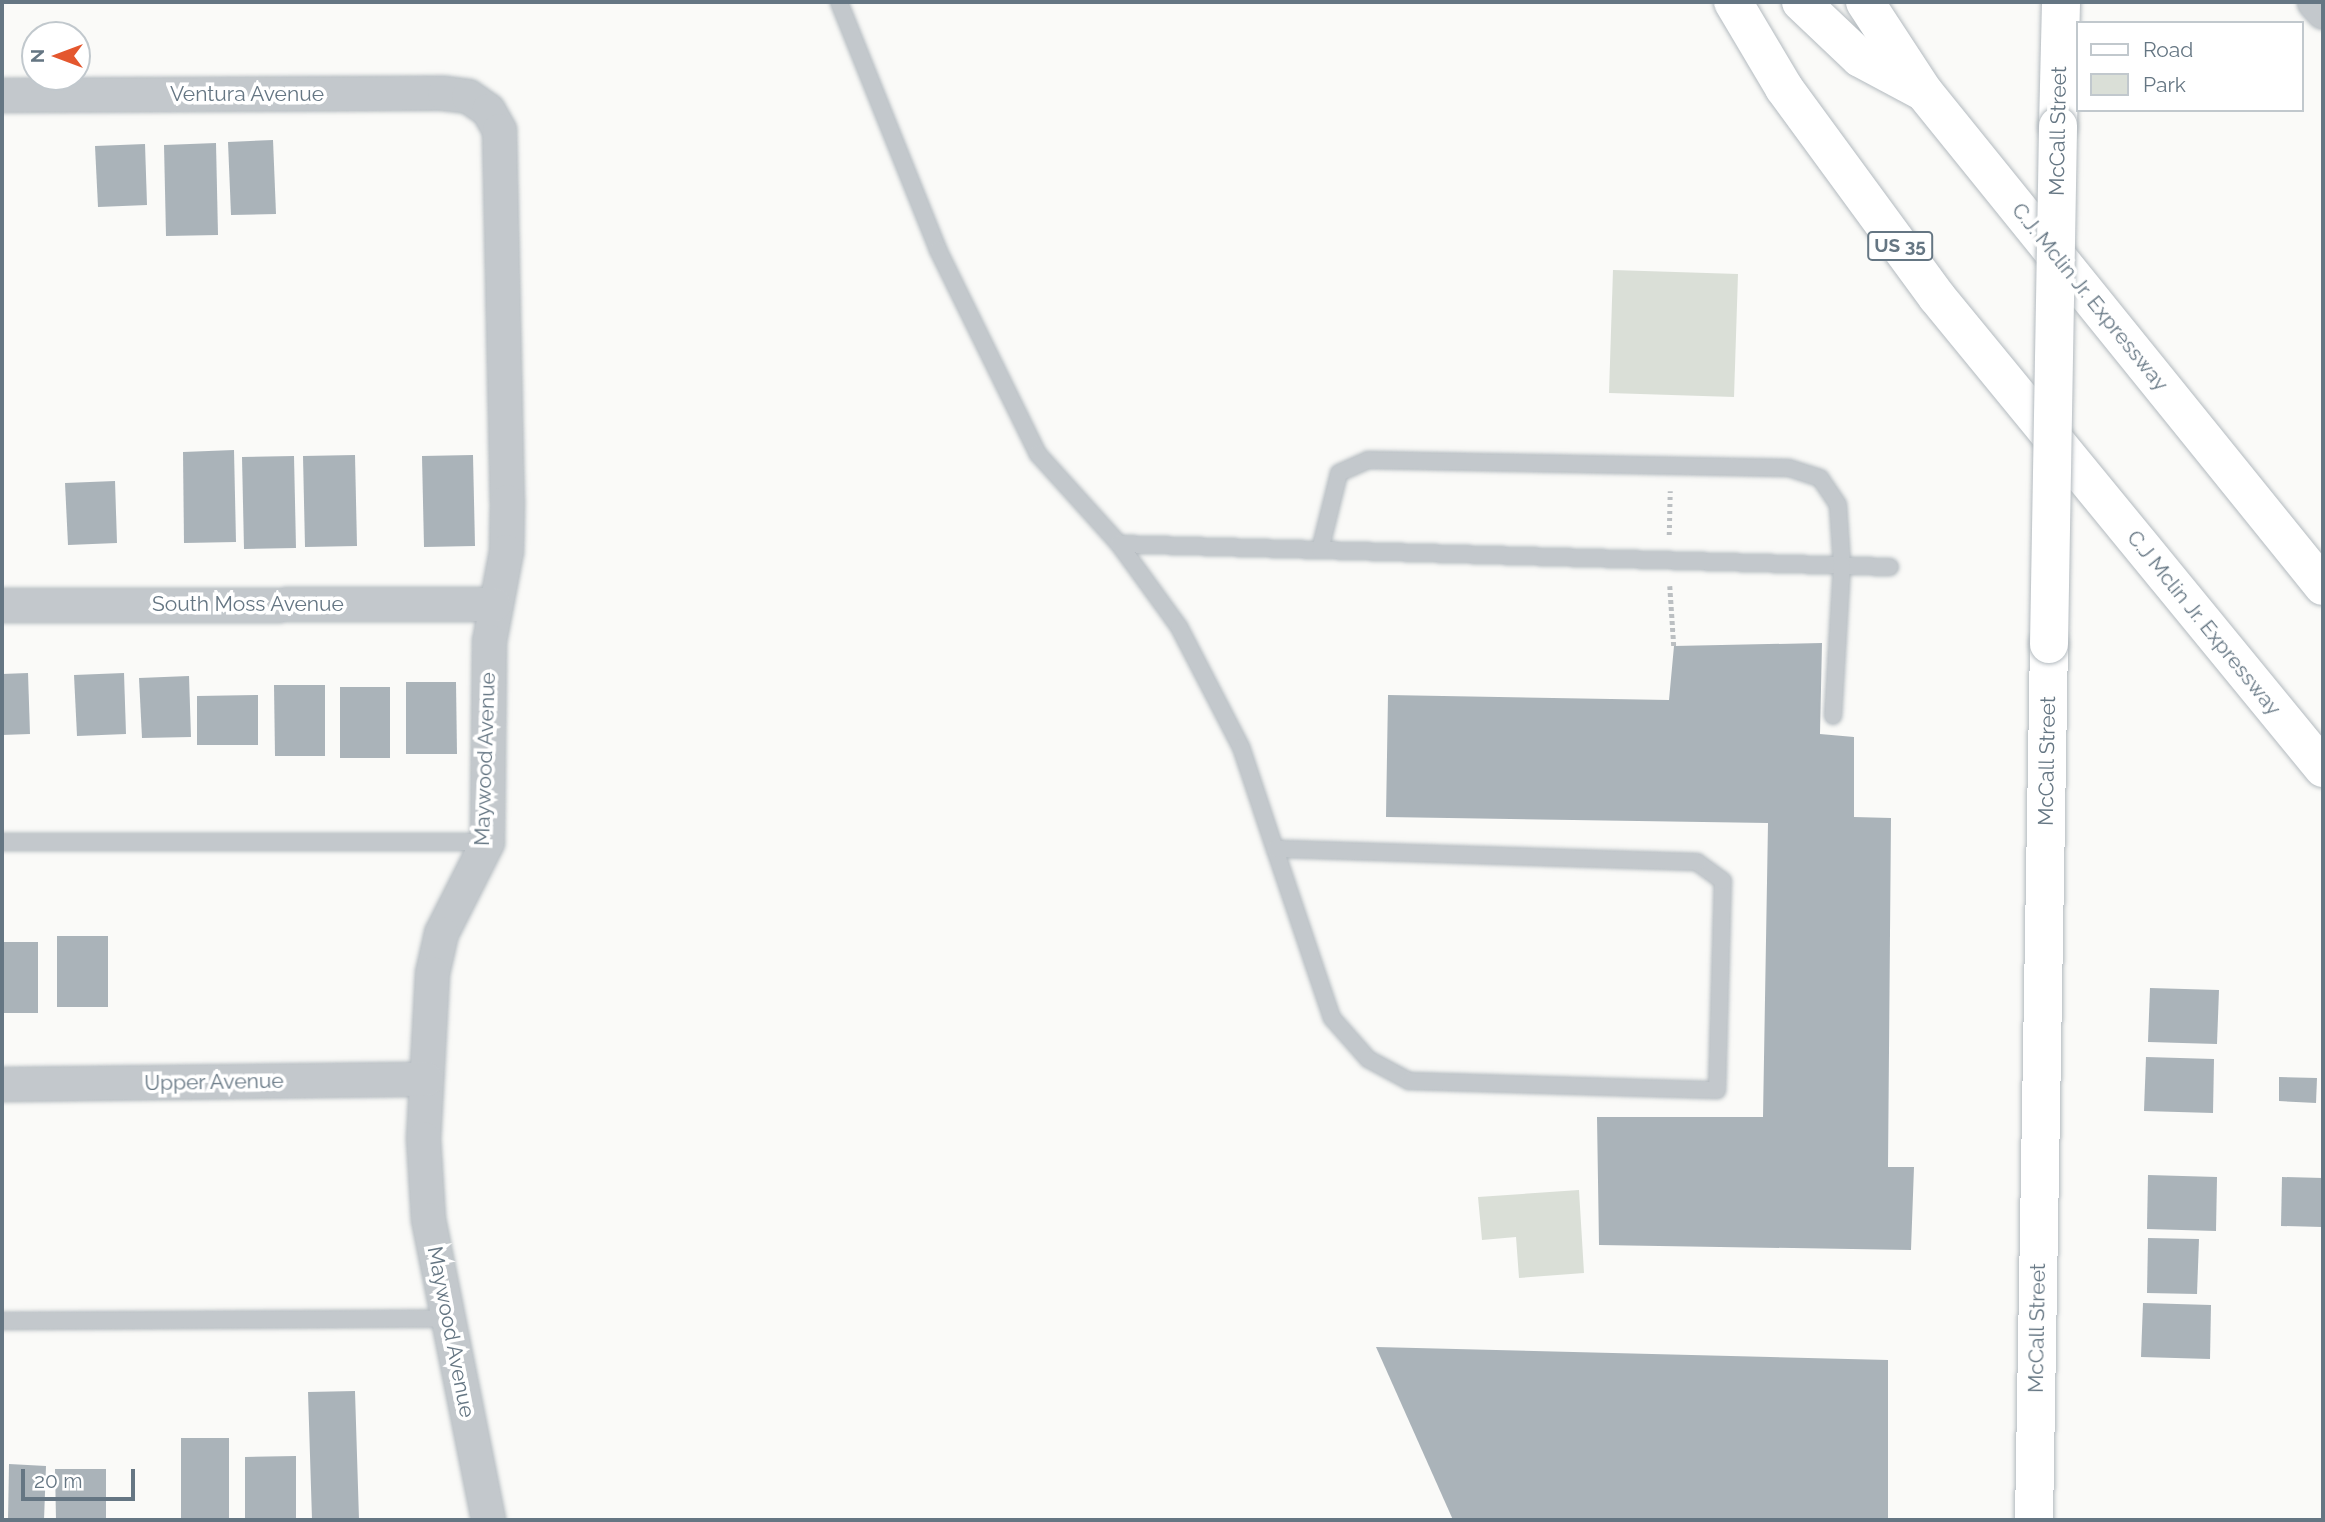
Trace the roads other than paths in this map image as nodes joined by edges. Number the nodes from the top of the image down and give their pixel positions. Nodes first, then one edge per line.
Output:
1 (839, 2) edge
2 (1733, 2) edge
3 (1801, 2) edge
4 (1865, 2) edge
5 (2061, 2) edge
6 (2314, 2) edge
7 (2323, 12) edge
8 (1924, 92) junction
9 (2, 95) edge
10 (488, 110) joint
11 (1119, 544) junction
12 (1320, 550) junction
13 (1842, 565) junction
14 (1890, 567) dead end
15 (2323, 586) edge
16 (494, 604) junction
17 (2, 605) edge
18 (1833, 716) dead end
19 (2323, 768) edge
20 (2, 842) edge
21 (487, 842) junction
22 (1275, 849) junction
23 (426, 1079) junction
24 (2, 1084) edge
25 (448, 1319) junction
26 (2, 1321) edge
27 (488, 1520) edge
28 (2034, 1520) edge

1 - 11 lane
2 - 19 main road, C.J Mclin Jr. Expressway / US 35
3 - 8 main road
4 - 8 main road, C.J. Mclin Jr. Expressway
5 - 28 main road, McCall Street, bridge
6 - 7 street
8 - 15 main road, C.J. Mclin Jr. Expressway
9 - 10 street, Ventura Avenue
10 - 16 street, Maywood Avenue
11 - 12 lane
11 - 22 lane
12 - 13 lane
12 - 13 lane
13 - 14 lane
13 - 18 lane
16 - 17 street, South Moss Avenue
16 - 21 street, Maywood Avenue
20 - 21 lane
21 - 23 street, Maywood Avenue
22 - 22 lane
23 - 24 street, Upper Avenue
23 - 25 street, Maywood Avenue
25 - 26 lane
25 - 27 street, Maywood Avenue

